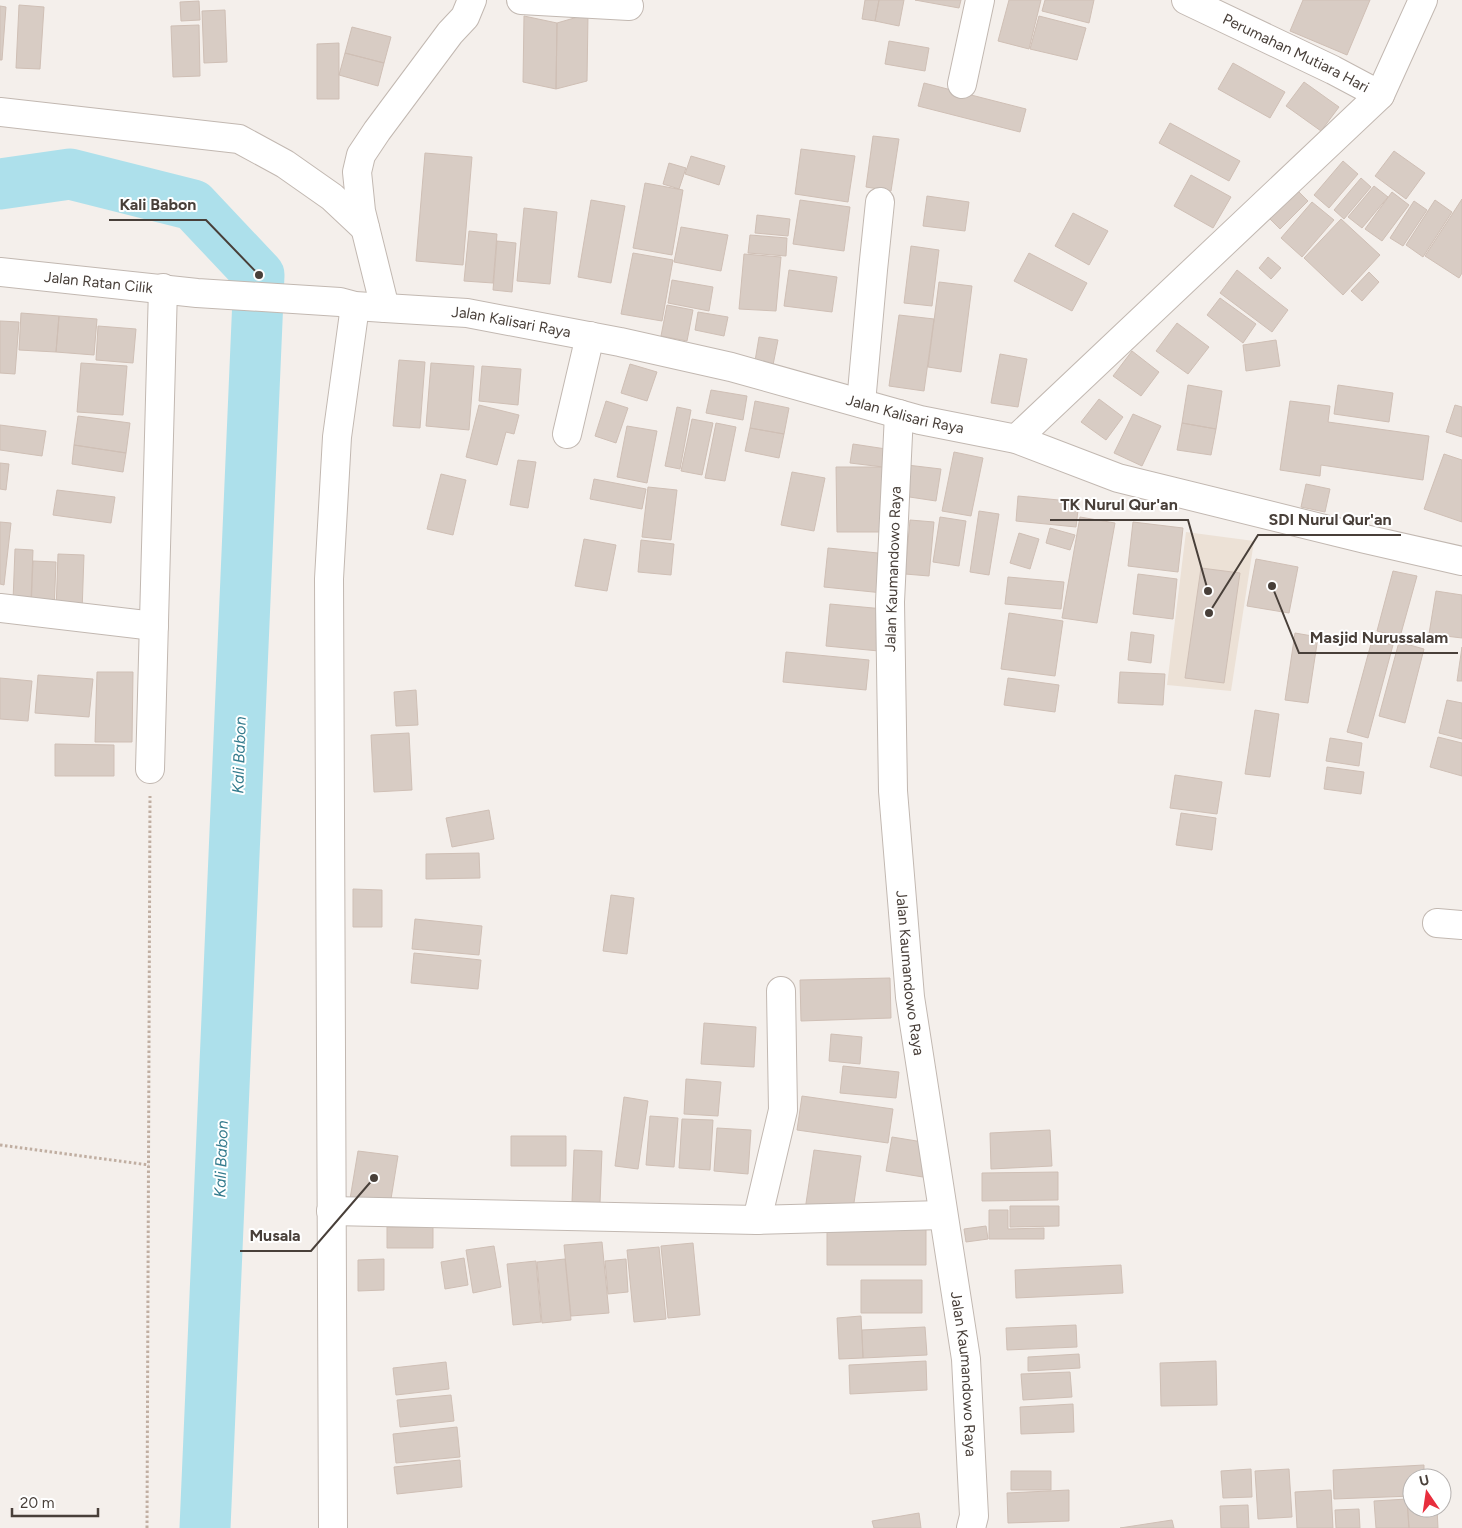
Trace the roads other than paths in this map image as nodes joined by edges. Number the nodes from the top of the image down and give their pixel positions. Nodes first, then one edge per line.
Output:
1 (472, 0) edge
2 (521, 0) edge
3 (980, 0) edge
4 (1186, 0) edge
5 (1423, 0) edge
6 (629, 6) dead end
7 (962, 84) dead end
8 (1380, 95) junction
9 (0, 112) edge
10 (880, 202) dead end
11 (364, 228) junction
12 (0, 272) edge
13 (163, 288) junction
14 (347, 304) junction
15 (384, 308) junction
16 (590, 336) junction
17 (861, 403) junction
18 (899, 414) junction
19 (567, 434) dead end
20 (1016, 439) junction
21 (1462, 561) edge
22 (0, 608) edge
23 (154, 626) junction
24 (150, 769) road end
25 (781, 991) dead end
26 (331, 1211) junction
27 (943, 1215) junction
28 (757, 1220) junction
29 (333, 1528) edge
30 (971, 1528) edge

1 - 11 street
2 - 6 street
3 - 7 street
4 - 8 street, Perumahan Mutiara Hari
5 - 8 street
8 - 20 street
9 - 11 street
10 - 17 street
11 - 15 street
12 - 13 street, Jalan Ratan Cilik
13 - 14 street, Jalan Ratan Cilik
13 - 23 street
14 - 15 street, Jalan Kalisari Raya
14 - 26 street
15 - 16 street, Jalan Kalisari Raya
16 - 17 street, Jalan Kalisari Raya
16 - 19 street
17 - 18 street, Jalan Kalisari Raya
18 - 20 street, Jalan Kalisari Raya
18 - 27 street, Jalan Kaumandowo Raya
20 - 21 street, Jalan Kalisari Raya
22 - 23 street
23 - 24 street
25 - 28 street
26 - 28 street
26 - 29 street
27 - 28 street
27 - 30 street, Jalan Kaumandowo Raya

